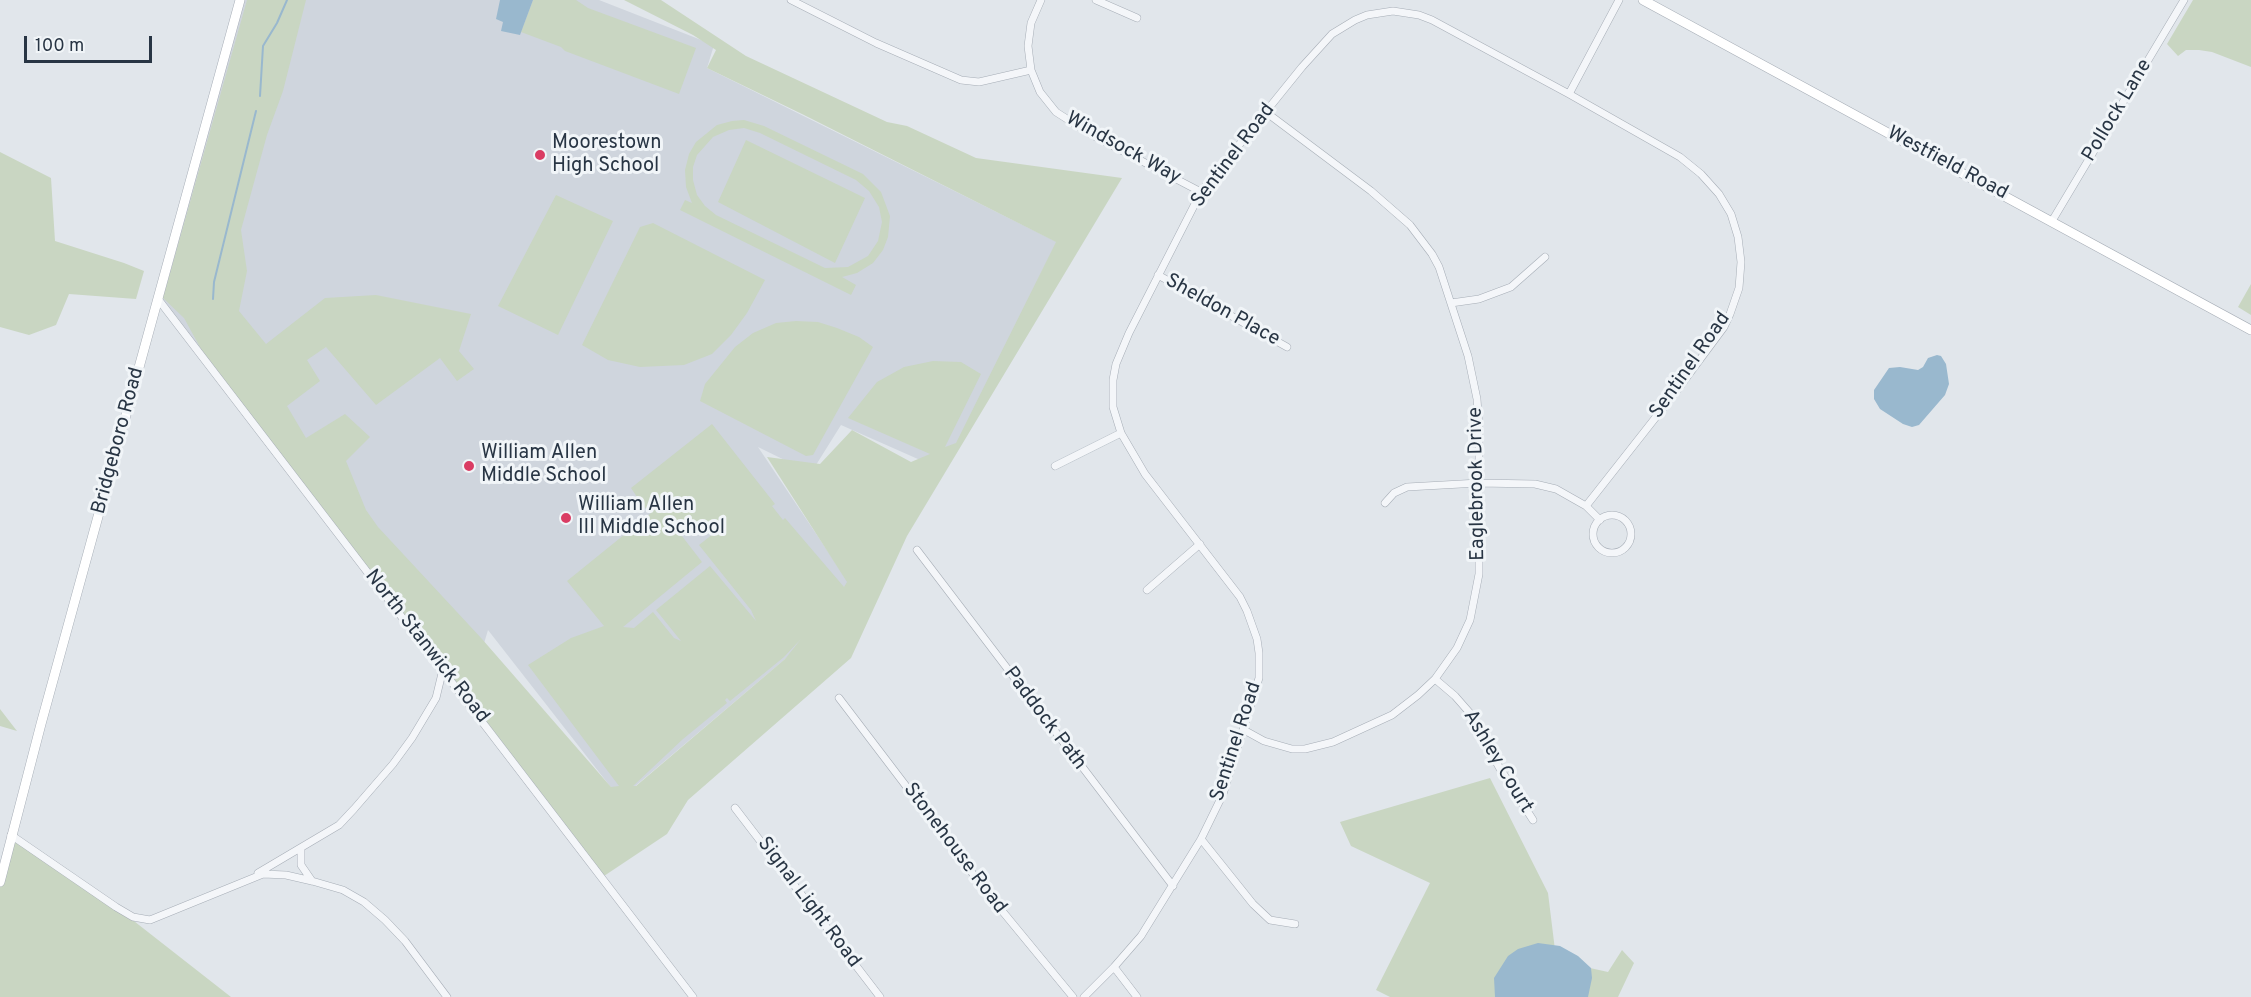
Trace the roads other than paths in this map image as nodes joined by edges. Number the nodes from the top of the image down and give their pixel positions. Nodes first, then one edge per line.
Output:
1 (240, 0) edge
2 (791, 0) edge
3 (1041, 0) edge
4 (1096, 0) edge
5 (1619, 0) edge
6 (1643, 0) edge
7 (2184, 0) edge
8 (1137, 18) dead end
9 (1031, 70) junction
10 (1569, 94) junction
11 (1267, 113) junction
12 (1201, 192) junction
13 (2052, 221) junction
14 (1545, 256) dead end
15 (1158, 275) junction
16 (158, 299) junction
17 (1451, 303) junction
18 (2251, 330) edge
19 (1287, 347) dead end
20 (1121, 433) junction
21 (1055, 465) dead end
22 (1479, 483) junction
23 (1385, 503) dead end
24 (1586, 506) junction
25 (1600, 520) junction
26 (1200, 544) junction
27 (917, 550) dead end
28 (1147, 590) dead end
29 (443, 669) junction
30 (1435, 679) junction
31 (839, 698) dead end
32 (1244, 730) junction
33 (735, 808) dead end
34 (1533, 820) dead end
35 (11, 835) junction
36 (1202, 839) junction
37 (301, 848) junction
38 (245, 880) junction
39 (312, 880) junction
40 (0, 882) edge
41 (1173, 886) junction
42 (1295, 924) dead end
43 (1114, 967) junction
44 (447, 997) edge
45 (693, 997) edge
46 (880, 997) edge
47 (1073, 997) edge
48 (1084, 997) edge
49 (1137, 997) edge

1 - 16 main road, Bridgeboro Road
2 - 9 street
3 - 9 street, Windsock Way
4 - 8 street
5 - 10 street
6 - 13 main road, Westfield Road
7 - 13 street, Pollock Lane
9 - 12 street, Windsock Way
10 - 11 street, Sentinel Road
10 - 24 street, Sentinel Road
11 - 12 street, Sentinel Road
11 - 17 street, Eaglebrook Drive
12 - 15 street, Sentinel Road
13 - 18 main road, Westfield Road
14 - 17 street
15 - 19 street, Sheldon Place
15 - 20 street, Sentinel Road
16 - 29 street, North Stanwick Road
16 - 35 main road, Bridgeboro Road
17 - 22 street, Eaglebrook Drive
20 - 21 street
20 - 26 street, Sentinel Road
22 - 23 street
22 - 24 street
22 - 30 street, Eaglebrook Drive
24 - 25 street
25 - 25 street
26 - 28 street
26 - 32 street, Sentinel Road
27 - 41 street, Paddock Path
29 - 37 street
29 - 45 street, North Stanwick Road
30 - 32 street, Eaglebrook Drive
30 - 34 street, Ashley Court
31 - 47 street, Stonehouse Road
32 - 36 street, Sentinel Road
33 - 46 street, Signal Light Road
35 - 38 street
35 - 40 main road, Bridgeboro Road
36 - 41 street, Sentinel Road
36 - 42 street
37 - 38 street
37 - 39 street
38 - 39 street
39 - 44 street
41 - 43 street, Sentinel Road
43 - 48 street, Sentinel Road
43 - 49 street

